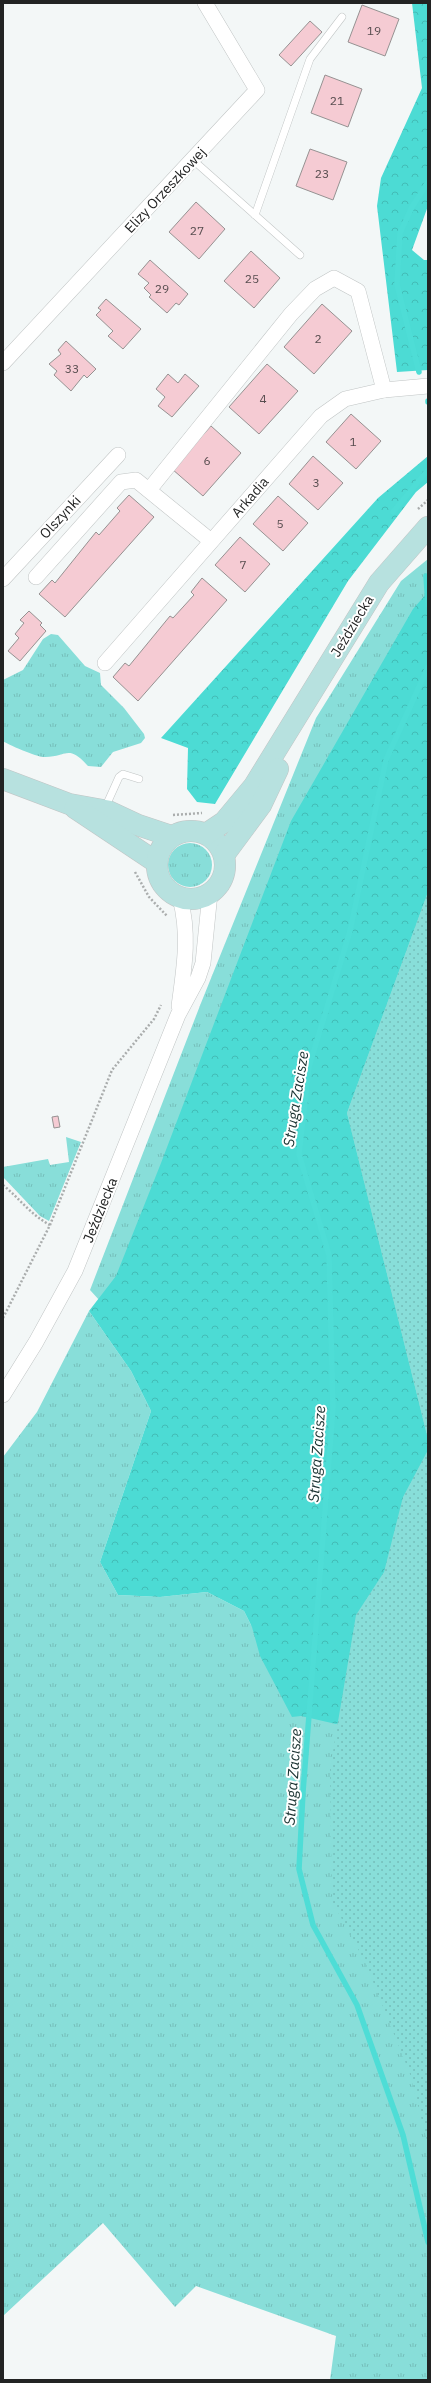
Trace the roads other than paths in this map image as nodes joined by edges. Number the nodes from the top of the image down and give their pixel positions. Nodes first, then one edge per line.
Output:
1 (205, 3) edge
2 (342, 17) dead end
3 (193, 160) junction
4 (255, 215) junction
5 (300, 255) dead end
6 (3, 363) edge
7 (428, 386) edge
8 (384, 390) junction
9 (118, 455) dead end
10 (149, 490) junction
11 (428, 527) edge
12 (211, 541) junction
13 (36, 577) dead end
14 (3, 579) edge
15 (105, 663) dead end
16 (288, 734) junction
17 (3, 779) edge
18 (139, 779) dead end
19 (69, 804) junction
20 (104, 810) junction
21 (206, 834) junction
22 (171, 836) junction
23 (224, 855) junction
24 (156, 862) junction
25 (210, 893) junction
26 (180, 898) junction
27 (178, 1015) junction
28 (3, 1395) edge

1 - 3 street, Elizy Orzeszkowej
2 - 4 lane
3 - 4 lane
3 - 6 street, Elizy Orzeszkowej
4 - 5 lane
7 - 8 street, Arkadia
8 - 10 street
8 - 12 street, Arkadia
9 - 14 street, Olszynki
10 - 12 street
10 - 13 street
11 - 16 street, Jeździecka
12 - 15 street, Arkadia
16 - 21 street, Jeździecka
16 - 23 street, Jeździecka
17 - 19 street
18 - 20 lane
19 - 20 street
19 - 24 street
20 - 22 street
21 - 22 street
21 - 23 street
22 - 24 street
23 - 25 street
24 - 26 street
25 - 26 street
25 - 27 street, Jeździecka
26 - 27 street, Jeździecka
27 - 28 street, Jeździecka

